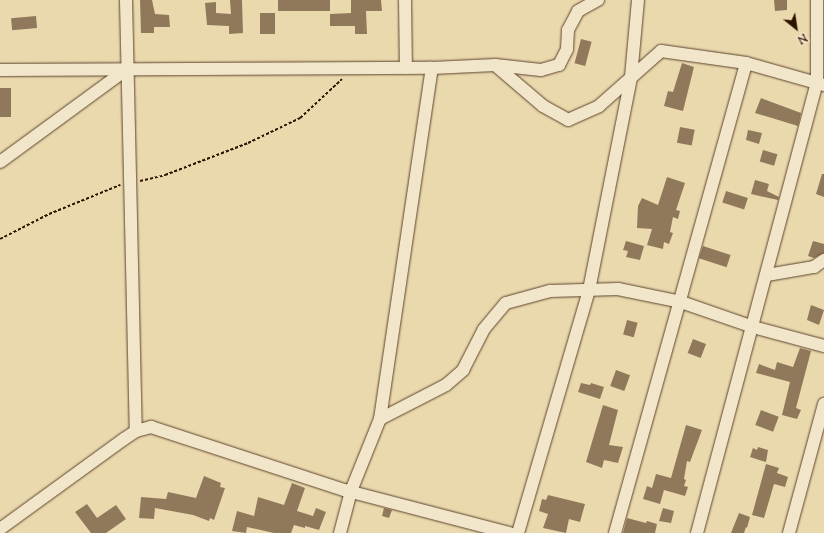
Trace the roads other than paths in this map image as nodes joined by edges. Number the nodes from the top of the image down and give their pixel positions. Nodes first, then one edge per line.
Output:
1 (126, 0) edge
2 (405, 0) edge
3 (598, 0) edge
4 (638, 0) edge
5 (817, 0) edge
6 (746, 63) junction
7 (495, 65) junction
8 (406, 68) junction
9 (432, 68) junction
10 (0, 70) edge
11 (127, 70) junction
12 (631, 77) junction
13 (821, 84) edge
14 (0, 162) edge
15 (824, 260) edge
16 (767, 275) junction
17 (589, 290) junction
18 (681, 302) junction
19 (753, 327) junction
20 (824, 346) edge
21 (824, 404) edge
22 (380, 419) junction
23 (136, 431) junction
24 (351, 491) junction
25 (0, 529) edge
26 (340, 533) edge
27 (509, 533) edge
28 (518, 533) edge
29 (615, 533) edge
30 (696, 533) edge
31 (789, 533) edge

1 - 11 street
2 - 8 street
3 - 7 street
4 - 12 street
5 - 13 street
6 - 12 street
6 - 13 street
6 - 18 street
7 - 9 street
7 - 12 street
8 - 9 street
8 - 11 street
9 - 22 street
10 - 11 street
11 - 14 street
11 - 23 street
12 - 17 street
13 - 16 street
15 - 16 street
16 - 19 street
17 - 18 street
17 - 22 street
17 - 28 street
18 - 19 street
18 - 29 street
19 - 20 street
19 - 30 street
21 - 31 street
22 - 24 street
23 - 24 street
23 - 25 street
24 - 26 street
24 - 27 street

